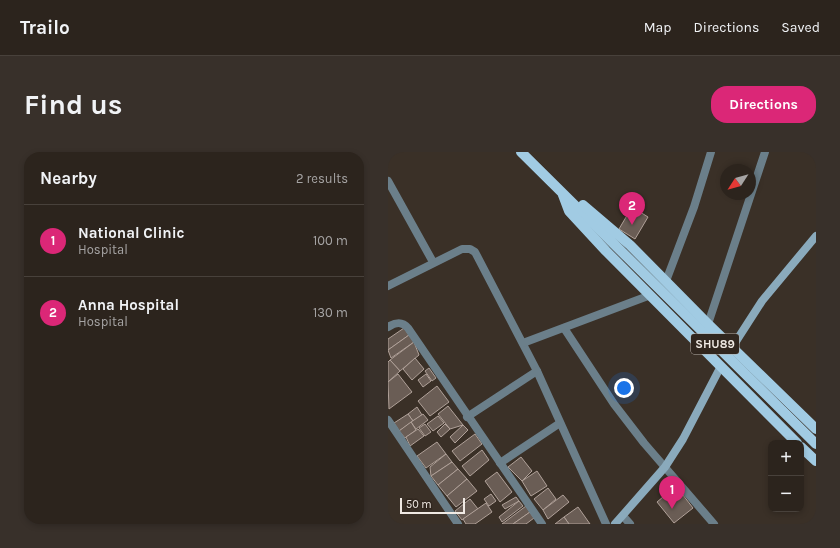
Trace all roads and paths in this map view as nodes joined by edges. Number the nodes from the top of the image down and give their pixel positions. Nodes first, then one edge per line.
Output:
1 (521, 152) edge
2 (711, 152) edge
3 (765, 152) edge
4 (388, 180) edge
5 (561, 191) junction
6 (816, 236) edge
7 (433, 262) junction
8 (666, 281) junction
9 (388, 286) edge
10 (648, 296) junction
11 (708, 324) junction
12 (388, 327) edge
13 (564, 328) junction
14 (523, 343) junction
15 (733, 346) junction
16 (720, 368) junction
17 (537, 372) junction
18 (467, 417) junction
19 (388, 420) edge
20 (560, 423) junction
21 (816, 429) edge
22 (794, 440) edge
23 (816, 444) edge
24 (804, 449) edge
25 (816, 461) edge
26 (500, 463) junction
27 (665, 467) junction
28 (623, 516) junction
29 (458, 524) edge
30 (542, 524) edge
31 (606, 524) edge
32 (615, 524) edge
33 (630, 524) edge
34 (714, 524) edge

1 - 5 main road, SHU89
2 - 8 street
3 - 11 street
4 - 7 street
5 - 8 main road
5 - 10 main road
5 - 23 main road, SHU89
6 - 15 main road
7 - 9 street
7 - 14 street
8 - 11 main road
10 - 13 street
10 - 16 main road
11 - 15 main road
12 - 18 street
13 - 14 street
13 - 27 street
14 - 17 street
15 - 21 main road
16 - 22 main road
16 - 27 main road
17 - 18 street
17 - 20 street
18 - 26 street
19 - 29 street
20 - 26 street
20 - 31 street
24 - 25 main road
26 - 30 street
27 - 28 main road
27 - 34 street
28 - 32 main road
28 - 33 street

